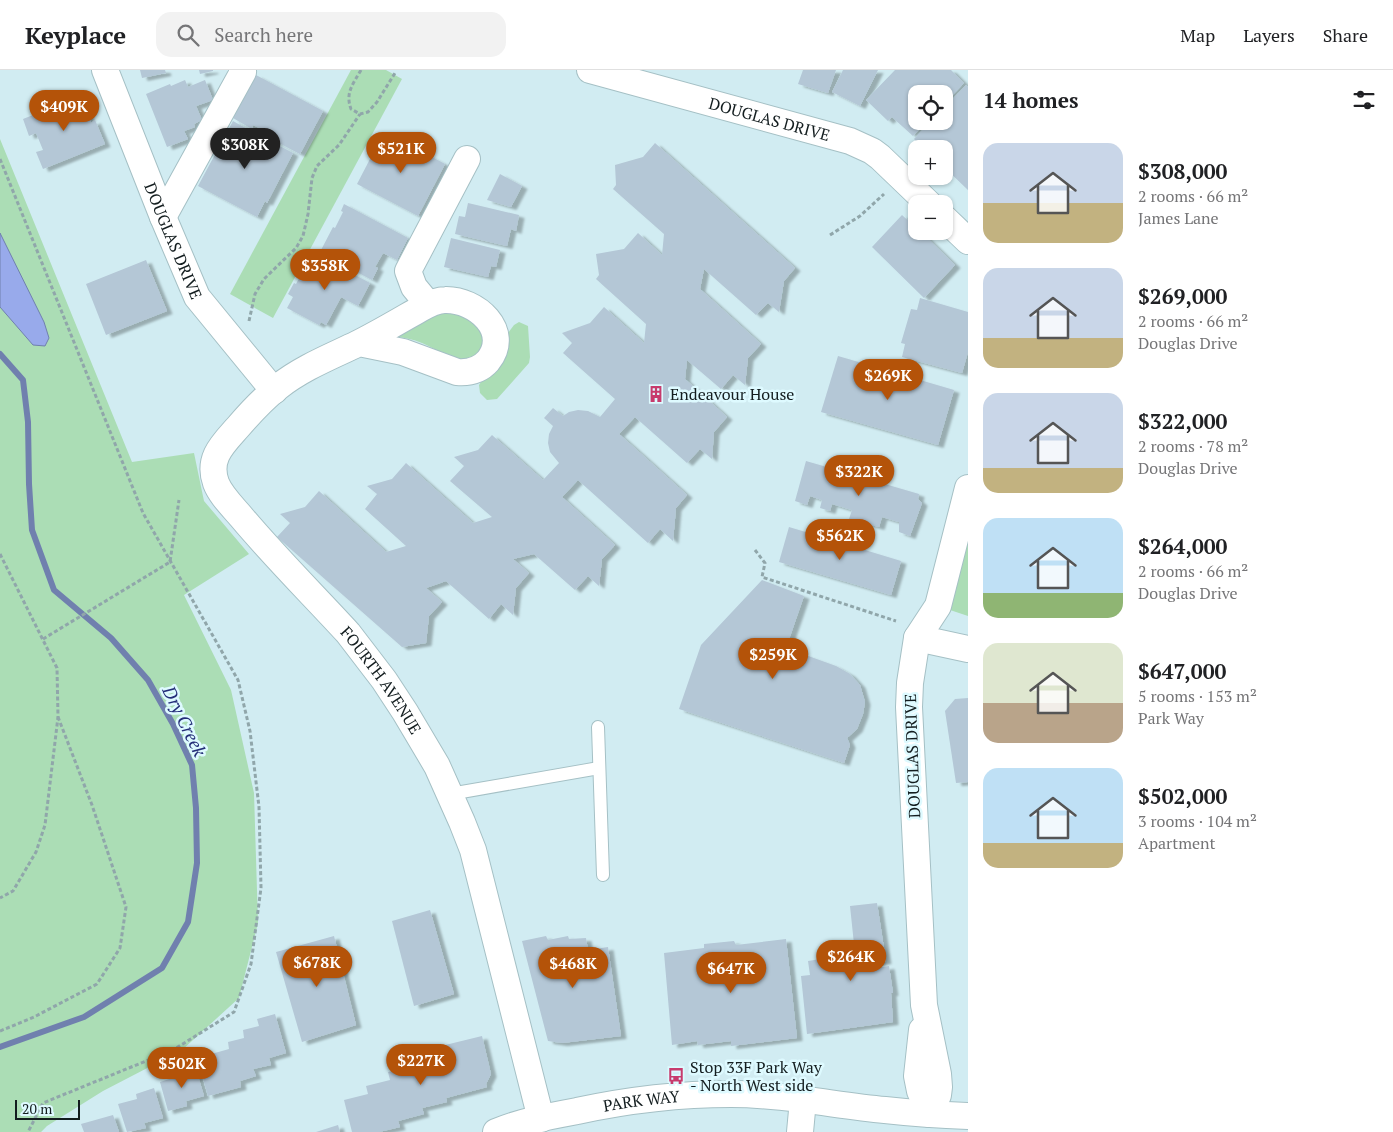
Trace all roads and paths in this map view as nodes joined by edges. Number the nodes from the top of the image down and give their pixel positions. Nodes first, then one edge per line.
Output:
1 (105, 70) edge
2 (242, 70) edge
3 (360, 70) edge
4 (590, 70) edge
5 (395, 74) dead end
6 (360, 114) junction
7 (0, 159) edge
8 (467, 159) dead end
9 (884, 194) dead end
10 (920, 195) edge
11 (163, 217) junction
12 (953, 227) edge
13 (830, 235) dead end
14 (968, 241) edge
15 (428, 304) junction
16 (249, 321) dead end
17 (359, 343) junction
18 (274, 392) junction
19 (968, 488) edge
20 (179, 500) dead end
21 (755, 550) dead end
22 (0, 554) edge
23 (170, 562) junction
24 (896, 621) dead end
25 (917, 638) junction
26 (43, 639) junction
27 (968, 649) edge
28 (58, 717) junction
29 (598, 727) dead end
30 (599, 768) junction
31 (450, 794) junction
32 (603, 875) dead end
33 (0, 898) edge
34 (0, 1031) edge
35 (803, 1100) junction
36 (930, 1114) junction
37 (968, 1116) edge
38 (541, 1118) junction
39 (28, 1132) edge
40 (496, 1132) edge
41 (800, 1132) edge

1 - 11 street, DOUGLAS DRIVE
2 - 11 street
3 - 6 path
4 - 10 street, DOUGLAS DRIVE
5 - 6 path
6 - 16 path
7 - 23 path
8 - 15 street
9 - 13 path
11 - 18 street, DOUGLAS DRIVE
12 - 14 street
15 - 17 street, FOURTH AVENUE
15 - 17 street, FOURTH AVENUE
17 - 18 street, FOURTH AVENUE
18 - 31 street, FOURTH AVENUE
19 - 25 street, DOUGLAS DRIVE
20 - 23 path
21 - 24 path
22 - 26 path
23 - 26 path
23 - 39 path
25 - 27 street
25 - 36 street, DOUGLAS DRIVE
26 - 28 path
28 - 33 path
28 - 34 path
29 - 30 lane
30 - 31 lane
30 - 32 lane
31 - 38 street, FOURTH AVENUE
35 - 36 street, PARK WAY
35 - 38 street, PARK WAY
35 - 41 street
36 - 37 street, PARK WAY
38 - 40 street, PARK WAY

